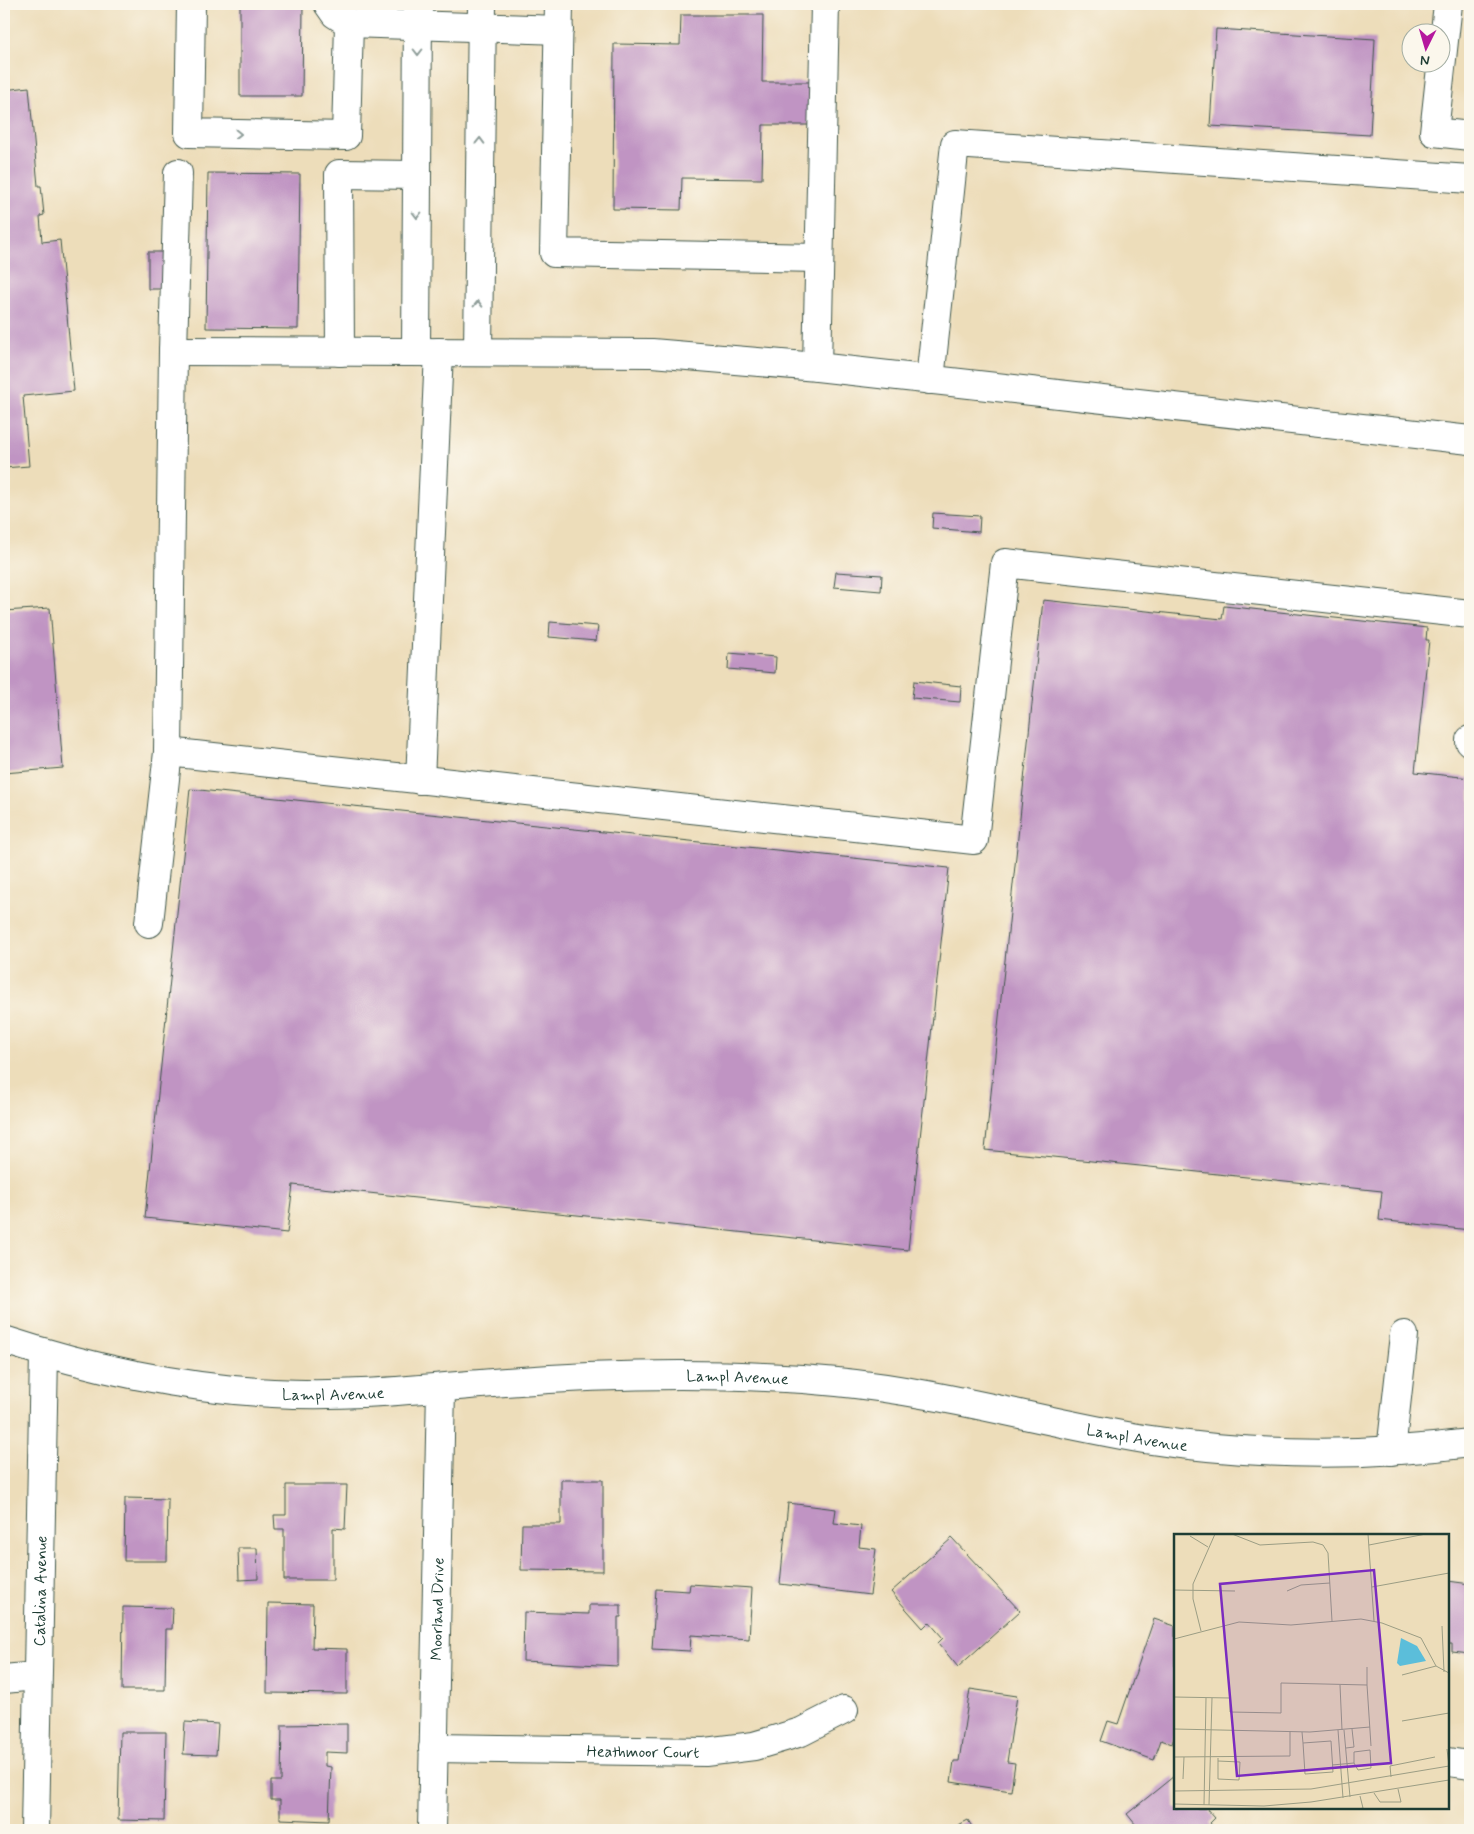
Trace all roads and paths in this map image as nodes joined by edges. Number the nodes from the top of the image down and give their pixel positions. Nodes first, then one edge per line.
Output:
1 (191, 4) edge
2 (328, 4) edge
3 (825, 4) edge
4 (1448, 4) edge
5 (418, 15) edge
6 (482, 16) edge
7 (559, 17) edge
8 (349, 24) junction
9 (1470, 136) edge
10 (178, 173) dead end
11 (417, 175) junction
12 (1470, 179) edge
13 (819, 258) junction
14 (173, 351) junction
15 (340, 352) junction
16 (427, 352) junction
17 (478, 352) junction
18 (817, 368) junction
19 (930, 380) junction
20 (1470, 440) edge
21 (1470, 614) edge
22 (168, 752) junction
23 (420, 780) junction
24 (149, 923) dead end
25 (1404, 1335) dead end
26 (4, 1340) edge
27 (44, 1354) junction
28 (441, 1388) junction
29 (1470, 1443) edge
30 (1391, 1451) junction
31 (36, 1676) junction
32 (4, 1679) edge
33 (844, 1710) dead end
34 (433, 1748) junction
35 (1449, 1762) edge
36 (1470, 1765) edge
37 (34, 1830) edge
38 (432, 1830) edge

1 -> 8 street
2 - 8 street
3 - 13 street
4 - 9 street
5 - 6 street
5 - 8 street
5 -> 11 street
6 - 7 street
17 -> 6 street
7 - 13 street
10 - 14 street
11 - 15 street
11 -> 16 street
12 - 19 street
13 - 18 street
14 - 15 street
14 - 22 street
15 - 16 street
16 - 17 street
16 - 23 street
17 - 18 street
18 - 19 street
19 - 20 street
21 - 23 street
22 - 23 street
22 - 24 street
25 - 30 street
26 - 27 street, Lampl Avenue
27 - 28 street, Lampl Avenue
27 - 31 street, Catalina Avenue
28 - 30 street, Lampl Avenue
28 - 34 street, Moorland Drive
29 - 30 street, Lampl Avenue
31 - 32 street
31 - 37 street, Catalina Avenue
33 - 34 street, Heathmoor Court
34 - 38 street, Moorland Drive
35 - 36 street

